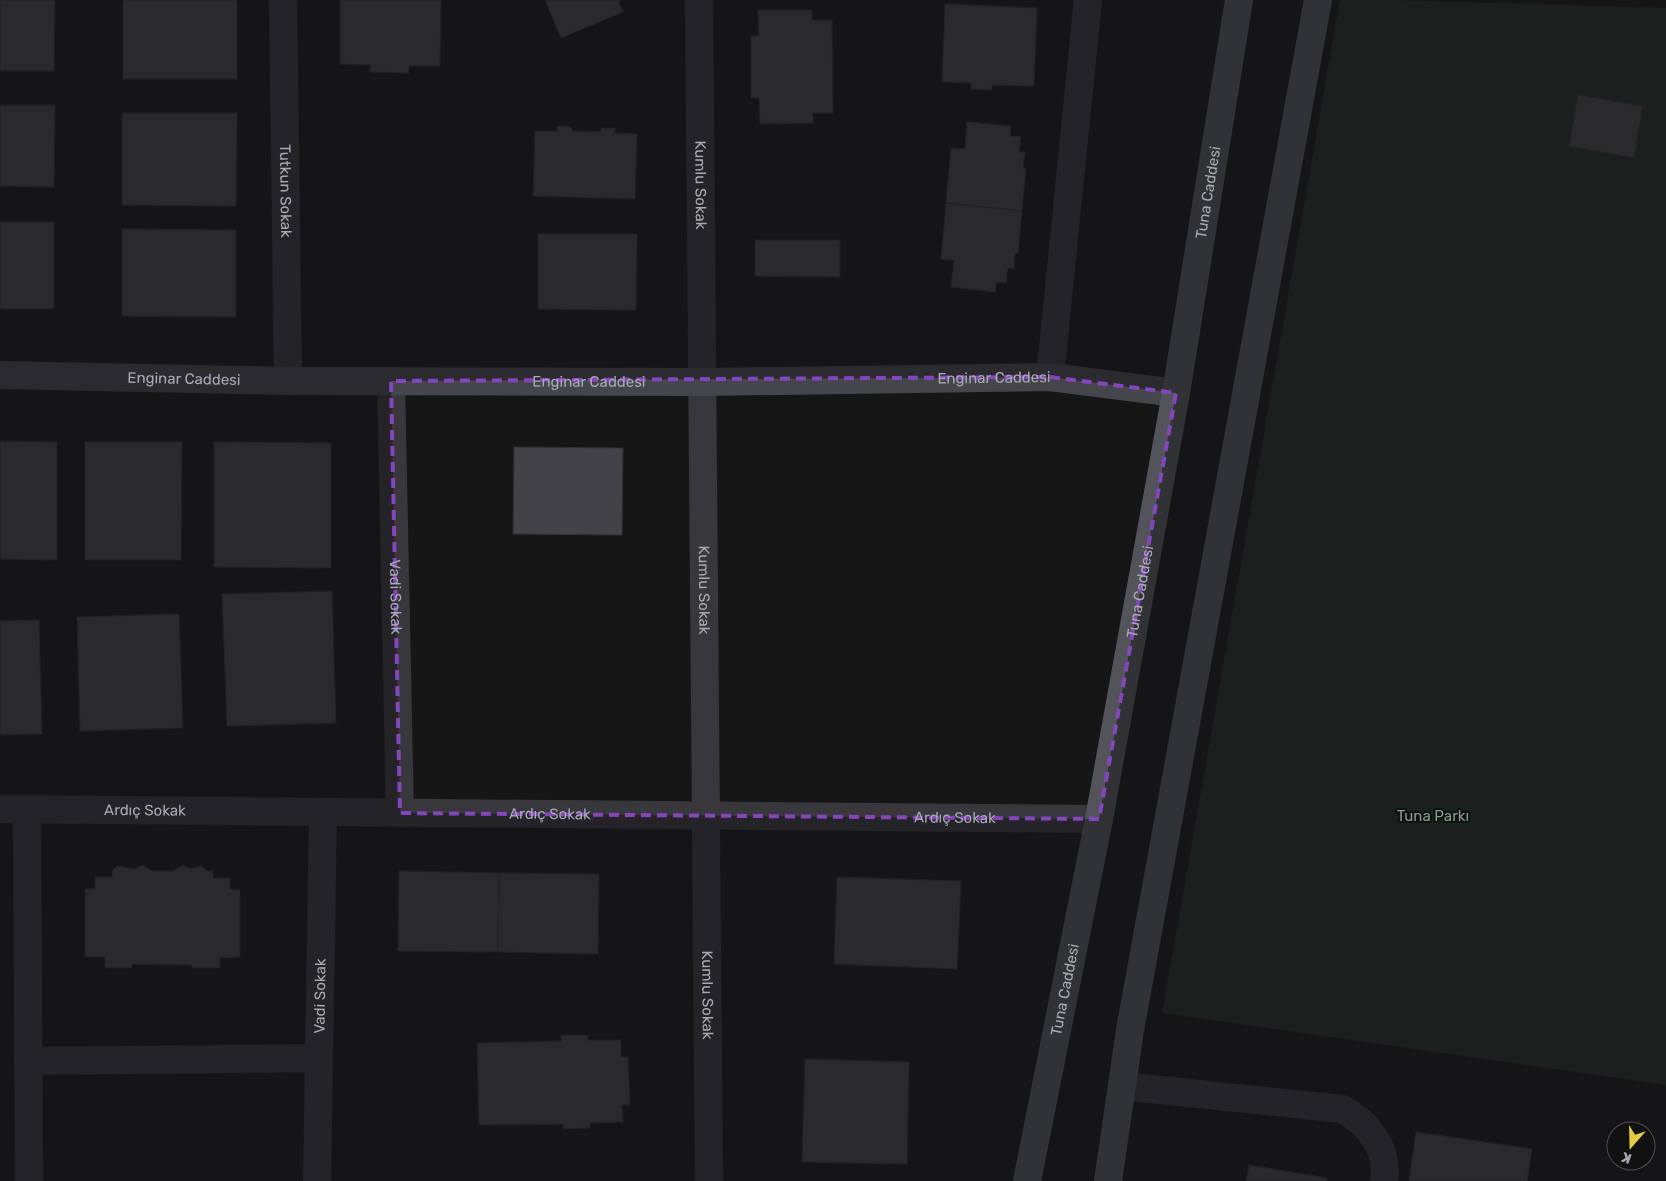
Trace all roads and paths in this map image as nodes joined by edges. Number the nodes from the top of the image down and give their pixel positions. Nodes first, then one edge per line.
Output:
1 (283, 0) edge
2 (699, 0) edge
3 (1088, 0) edge
4 (1239, 0) edge
5 (1318, 0) edge
6 (0, 375) edge
7 (1050, 377) junction
8 (288, 381) junction
9 (390, 381) junction
10 (703, 382) junction
11 (1176, 393) junction
12 (0, 809) edge
13 (27, 809) junction
14 (323, 812) junction
15 (400, 813) junction
16 (707, 816) junction
17 (1099, 820) junction
18 (320, 1058) junction
19 (28, 1061) junction
20 (1122, 1086) junction
21 (1026, 1176) edge
22 (1110, 1177) edge
23 (28, 1181) edge
24 (318, 1181) edge
25 (710, 1181) edge
26 (1384, 1181) edge

1 - 8 street, Tutkun Sokak
2 - 10 street, Kumlu Sokak
3 - 7 street
4 - 11 main road, Tuna Caddesi
5 - 20 main road
6 - 8 street, Enginar Caddesi
7 - 10 street, Enginar Caddesi
7 - 11 street, Enginar Caddesi
8 - 9 street, Enginar Caddesi
9 - 10 street, Enginar Caddesi
9 - 15 street, Vadi Sokak
10 - 16 street, Kumlu Sokak
11 - 17 main road, Tuna Caddesi
12 - 13 street, Ardıç Sokak
13 - 14 street, Ardıç Sokak
13 - 19 street
14 - 15 street, Ardıç Sokak
14 - 18 street, Vadi Sokak
15 - 16 street, Ardıç Sokak
16 - 17 street, Ardıç Sokak
16 - 25 street, Kumlu Sokak
17 - 21 main road, Tuna Caddesi
18 - 19 street
18 - 24 street, Vadi Sokak
19 - 23 street
20 - 22 main road
20 - 26 street

